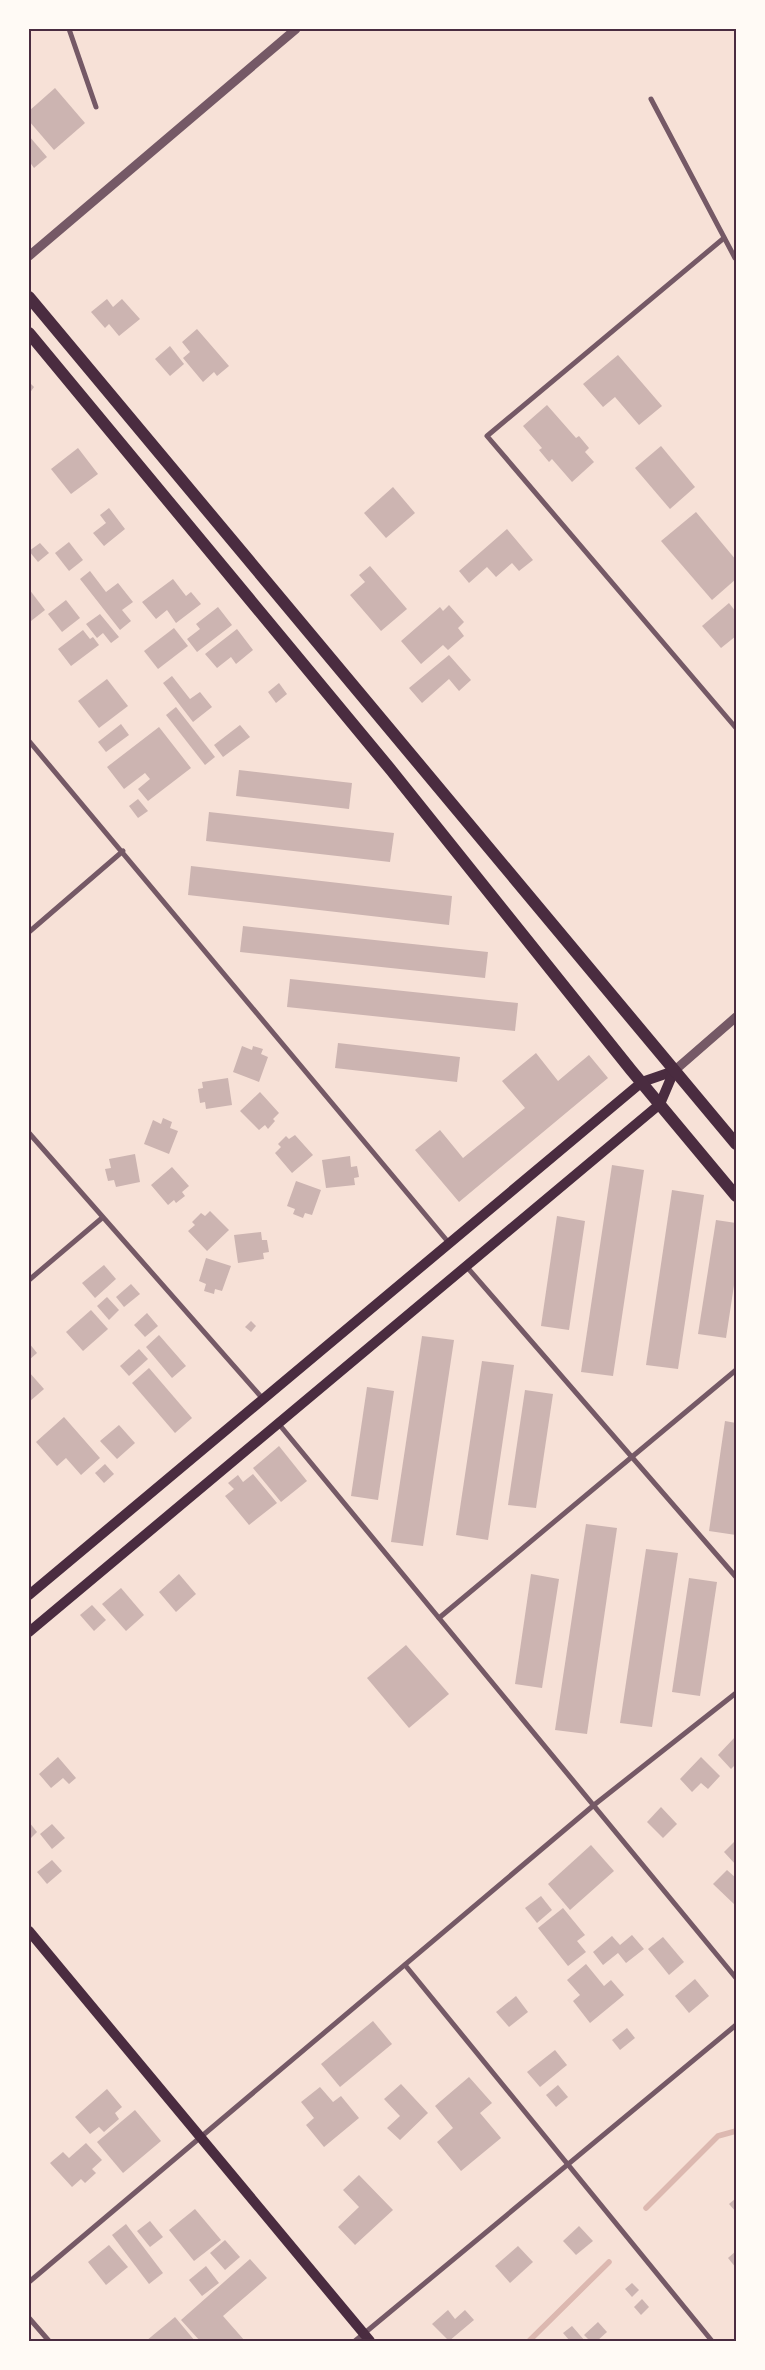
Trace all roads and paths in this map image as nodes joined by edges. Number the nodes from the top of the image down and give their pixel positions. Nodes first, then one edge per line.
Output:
1 (69, 29) edge
2 (296, 29) edge
3 (651, 99) dead end
4 (96, 107) dead end
5 (724, 238) junction
6 (29, 256) edge
7 (735, 257) edge
8 (29, 297) edge
9 (29, 333) edge
10 (736, 728) edge
11 (29, 741) edge
12 (123, 851) junction
13 (29, 932) edge
14 (736, 1016) edge
15 (674, 1071) junction
16 (642, 1082) junction
17 (660, 1104) junction
18 (29, 1133) edge
19 (736, 1144) edge
20 (736, 1196) edge
21 (102, 1218) junction
22 (450, 1243) junction
23 (466, 1266) junction
24 (29, 1280) edge
25 (736, 1370) edge
26 (263, 1399) junction
27 (278, 1423) junction
28 (632, 1457) junction
29 (736, 1577) edge
30 (29, 1595) edge
31 (439, 1618) junction
32 (29, 1632) edge
33 (736, 1693) edge
34 (594, 1805) junction
35 (31, 1937) edge
36 (404, 1965) junction
37 (736, 1978) edge
38 (736, 2025) edge
39 (201, 2137) junction
40 (567, 2166) junction
41 (29, 2282) edge
42 (29, 2318) edge
43 (367, 2338) edge
44 (48, 2341) edge
45 (355, 2341) edge
46 (712, 2341) edge

1 - 4 street
2 - 6 street
3 - 5 street
5 - 7 street
5 - 10 street
8 - 15 main road
9 - 16 main road
11 - 12 street
12 - 13 street
12 - 22 street
14 - 15 street
15 - 16 main road
15 - 17 main road
15 - 19 main road
16 - 17 main road
16 - 22 main road
17 - 20 main road
17 - 23 main road
18 - 21 street
21 - 24 street
21 - 26 street
22 - 26 main road
23 - 27 main road
23 - 28 street
25 - 28 street
26 - 30 main road
27 - 31 street
27 - 32 main road
28 - 29 street
28 - 31 street
31 - 34 street
33 - 34 street
34 - 36 street
34 - 37 street
35 - 39 main road
36 - 39 street
36 - 40 street
38 - 40 street
39 - 41 street
39 - 43 main road
40 - 43 street
40 - 46 street
42 - 44 street
43 - 45 street

